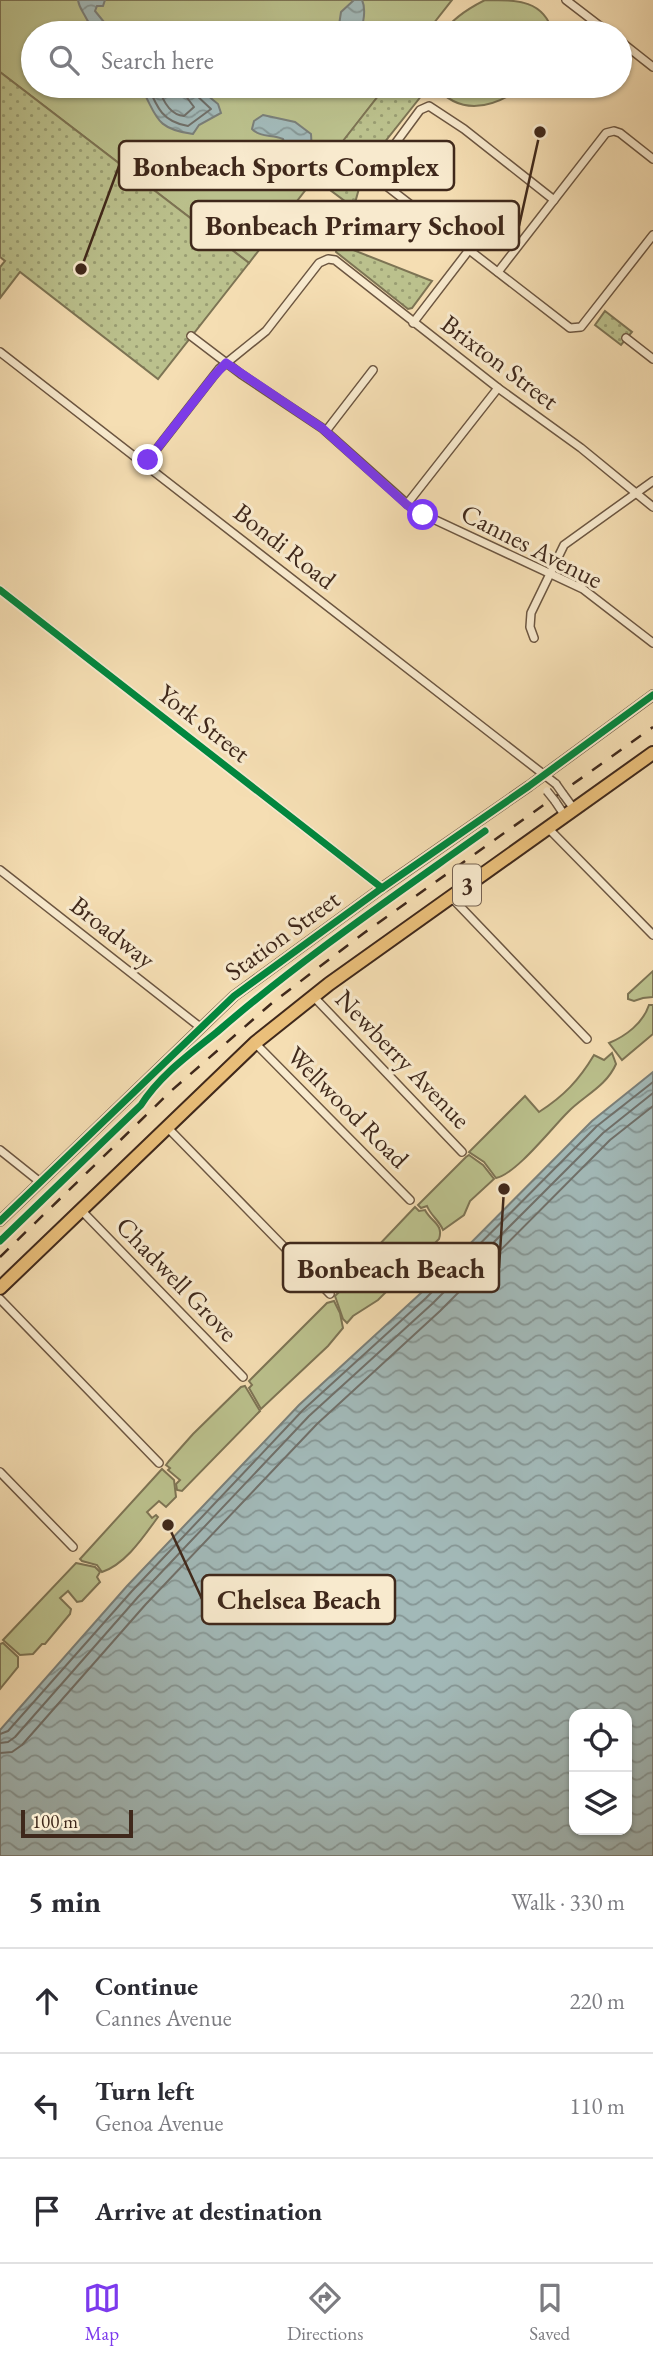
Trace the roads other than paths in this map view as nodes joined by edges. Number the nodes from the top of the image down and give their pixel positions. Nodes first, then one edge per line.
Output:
1 (569, 1) edge
2 (594, 21) edge
3 (632, 49) edge
4 (651, 62) edge
5 (653, 159) edge
6 (554, 200) junction
7 (653, 235) edge
8 (469, 250) junction
9 (498, 272) junction
10 (413, 323) junction
11 (191, 336) dead end
12 (626, 338) dead end
13 (1, 354) edge
14 (653, 359) edge
15 (226, 363) junction
16 (373, 370) dead end
17 (498, 388) junction
18 (326, 431) junction
19 (145, 464) junction
20 (653, 481) edge
21 (636, 493) junction
22 (407, 505) junction
23 (653, 507) edge
24 (550, 574) junction
25 (0, 590) edge
26 (534, 638) dead end
27 (653, 643) edge
28 (653, 695) edge
29 (653, 753) edge
30 (542, 775) junction
31 (569, 813) junction
32 (548, 828) junction
33 (0, 870) edge
34 (382, 888) junction
35 (451, 897) junction
36 (653, 936) edge
37 (313, 996) junction
38 (200, 1027) junction
39 (587, 1039) dead end
40 (255, 1043) junction
41 (167, 1127) junction
42 (0, 1150) edge
43 (462, 1152) dead end
44 (40, 1182) junction
45 (410, 1200) dead end
46 (81, 1210) junction
47 (0, 1221) edge
48 (0, 1288) edge
49 (330, 1294) dead end
50 (0, 1299) edge
51 (243, 1377) dead end
52 (159, 1463) dead end
53 (0, 1472) edge
54 (74, 1547) dead end

1 - 2 street
3 - 4 street
5 - 6 street
6 - 8 street
6 - 9 street
7 - 9 street
8 - 9 street
8 - 10 street
10 - 15 street, Brixton Street
10 - 17 street, Brixton Street
11 - 15 street, Cannes Avenue
12 - 14 street
13 - 19 street, Bondi Road
15 - 18 street, Cannes Avenue
15 - 19 street
16 - 18 street
17 - 21 street, Brixton Street
17 - 22 street
18 - 22 street, Cannes Avenue
19 - 30 street, Bondi Road
20 - 21 street
21 - 23 street, Brixton Street
21 - 24 street
22 - 24 street, Cannes Avenue
24 - 26 street
24 - 27 street, Cannes Avenue
25 - 34 street, York Street
28 - 30 street, Station Street
29 - 31 highway, 3
30 - 31 street, bridge
30 - 31 street, Bondi Road, bridge
30 - 34 street, Station Street
31 - 32 highway, 3
32 - 35 highway, 3
32 - 36 street
33 - 38 street, Broadway
34 - 38 street, Station Street
35 - 37 highway, 3
35 - 39 street
37 - 40 highway, 3
37 - 43 street, Newberry Avenue
38 - 44 street, Station Street
40 - 41 highway, 3
40 - 45 street, Wellwood Road
41 - 46 highway, 3
41 - 49 street
42 - 44 street
44 - 47 street, Station Street
46 - 48 highway, 3
46 - 51 street, Chadwell Grove
50 - 52 street
53 - 54 street

